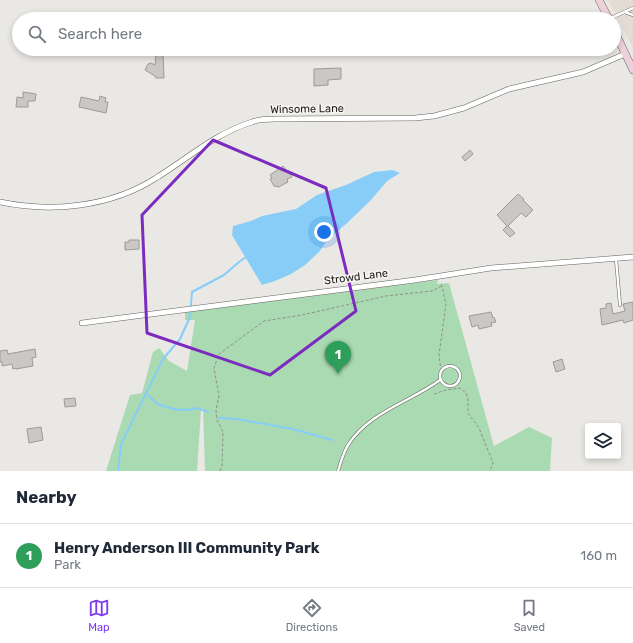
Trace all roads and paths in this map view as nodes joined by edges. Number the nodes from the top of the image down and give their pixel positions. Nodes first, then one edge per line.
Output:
1 (598, 0) edge
2 (633, 8) edge
3 (604, 12) edge
4 (624, 12) junction
5 (621, 13) edge
6 (633, 15) edge
7 (621, 45) edge
8 (625, 54) junction
9 (620, 56) edge
10 (621, 56) edge
11 (633, 70) edge
12 (0, 202) edge
13 (633, 257) edge
14 (616, 259) junction
15 (441, 276) junction
16 (442, 286) junction
17 (620, 305) dead end
18 (82, 323) dead end
19 (441, 371) junction
20 (440, 380) junction
21 (434, 394) dead end
22 (220, 471) edge
23 (338, 471) edge
24 (490, 471) edge

1 - 3 street
2 - 4 lane
4 - 5 lane
4 - 6 lane
7 - 8 street
8 - 10 street, Winsome Lane
8 - 11 street
9 - 12 street, Winsome Lane
13 - 14 street, Strowd Lane
14 - 15 street, Strowd Lane
14 - 17 lane
15 - 16 path
15 - 18 street, Strowd Lane
16 - 19 path
16 - 22 path
19 - 20 lane
19 - 20 lane
20 - 23 lane
21 - 24 path

